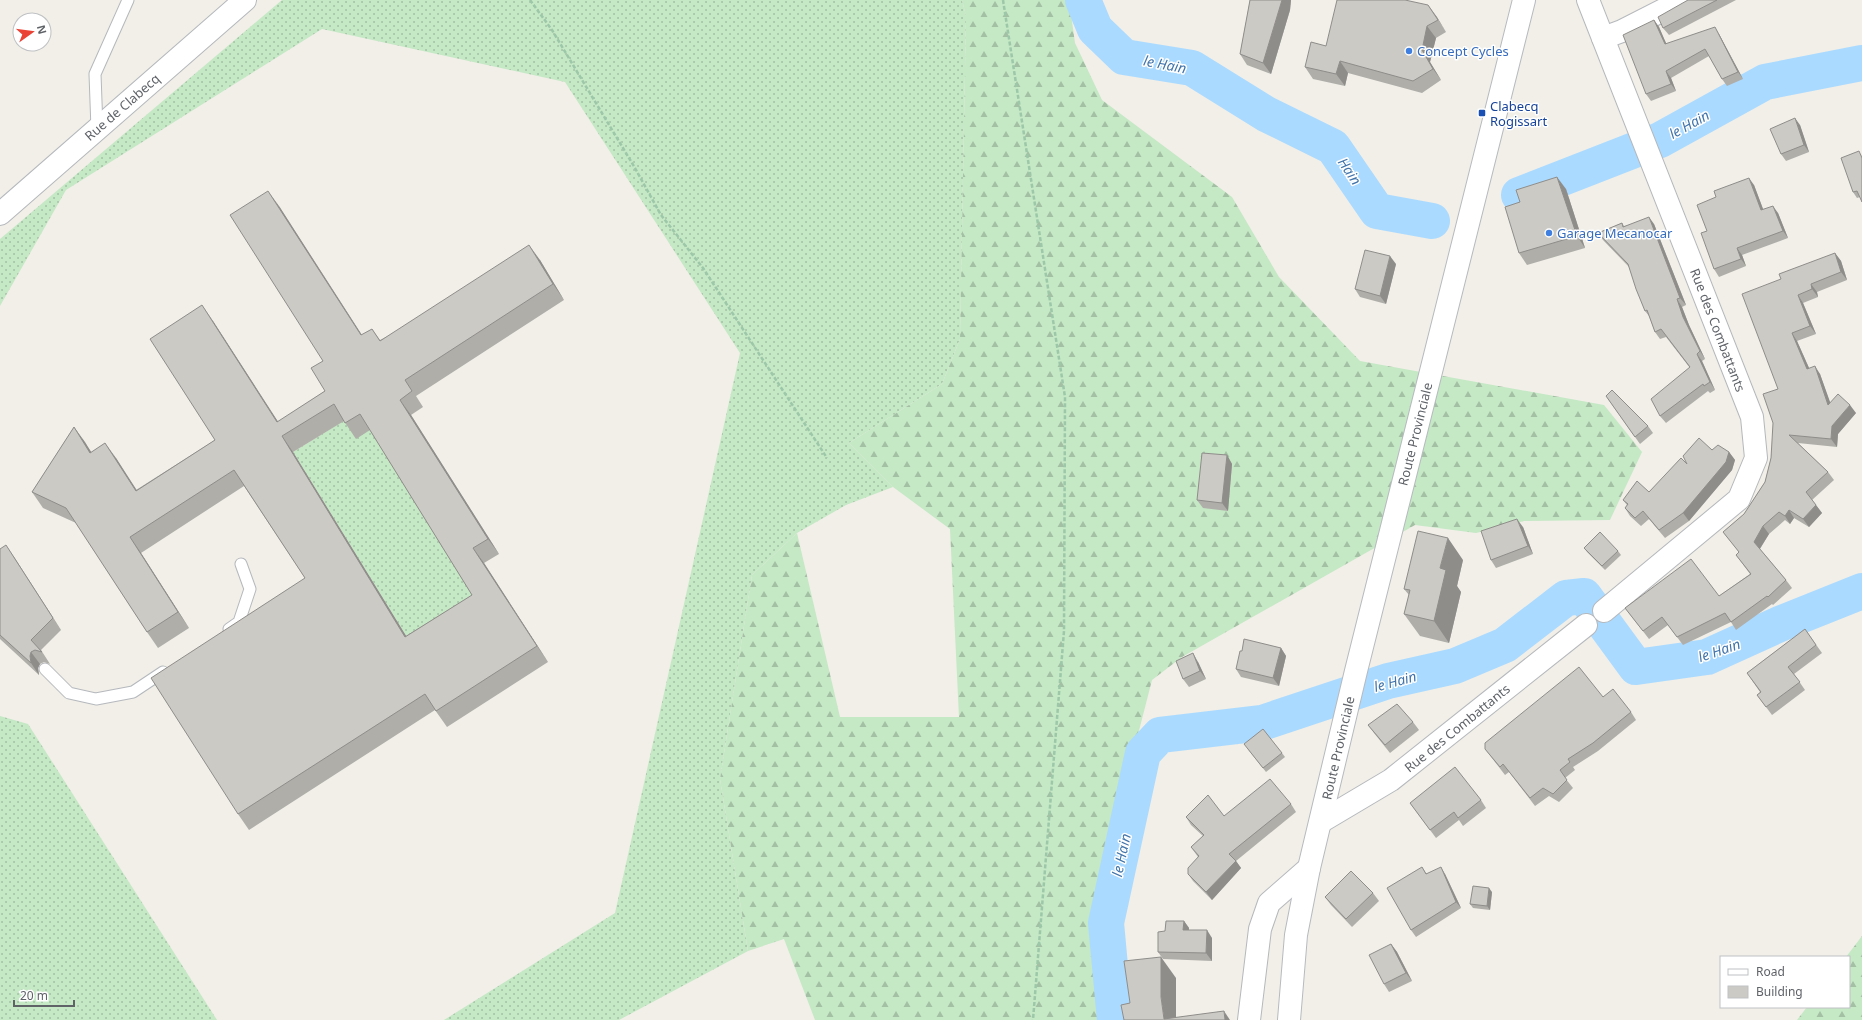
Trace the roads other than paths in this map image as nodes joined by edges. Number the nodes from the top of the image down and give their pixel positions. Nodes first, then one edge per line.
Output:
1 (128, 0) edge
2 (245, 0) edge
3 (1524, 0) edge
4 (1588, 0) edge
5 (1683, 0) edge
6 (1603, 38) junction
7 (97, 129) junction
8 (0, 214) edge
9 (241, 564) dead end
10 (1604, 612) dead end
11 (1586, 625) dead end
12 (219, 636) edge
13 (173, 666) edge
14 (45, 669) dead end
15 (1322, 821) junction
16 (1310, 868) junction
17 (1249, 1020) edge
18 (1289, 1020) edge

1 - 7 lane
2 - 7 street, Rue de Clabecq
3 - 15 street, Route Provinciale
4 - 6 street, Rue des Combattants
5 - 6 street
6 - 10 street, Rue des Combattants
7 - 8 street, Rue de Clabecq
9 - 12 lane
11 - 15 street, Rue des Combattants
13 - 14 lane
15 - 16 street, Route Provinciale
16 - 17 street
16 - 18 street, Route Provinciale

